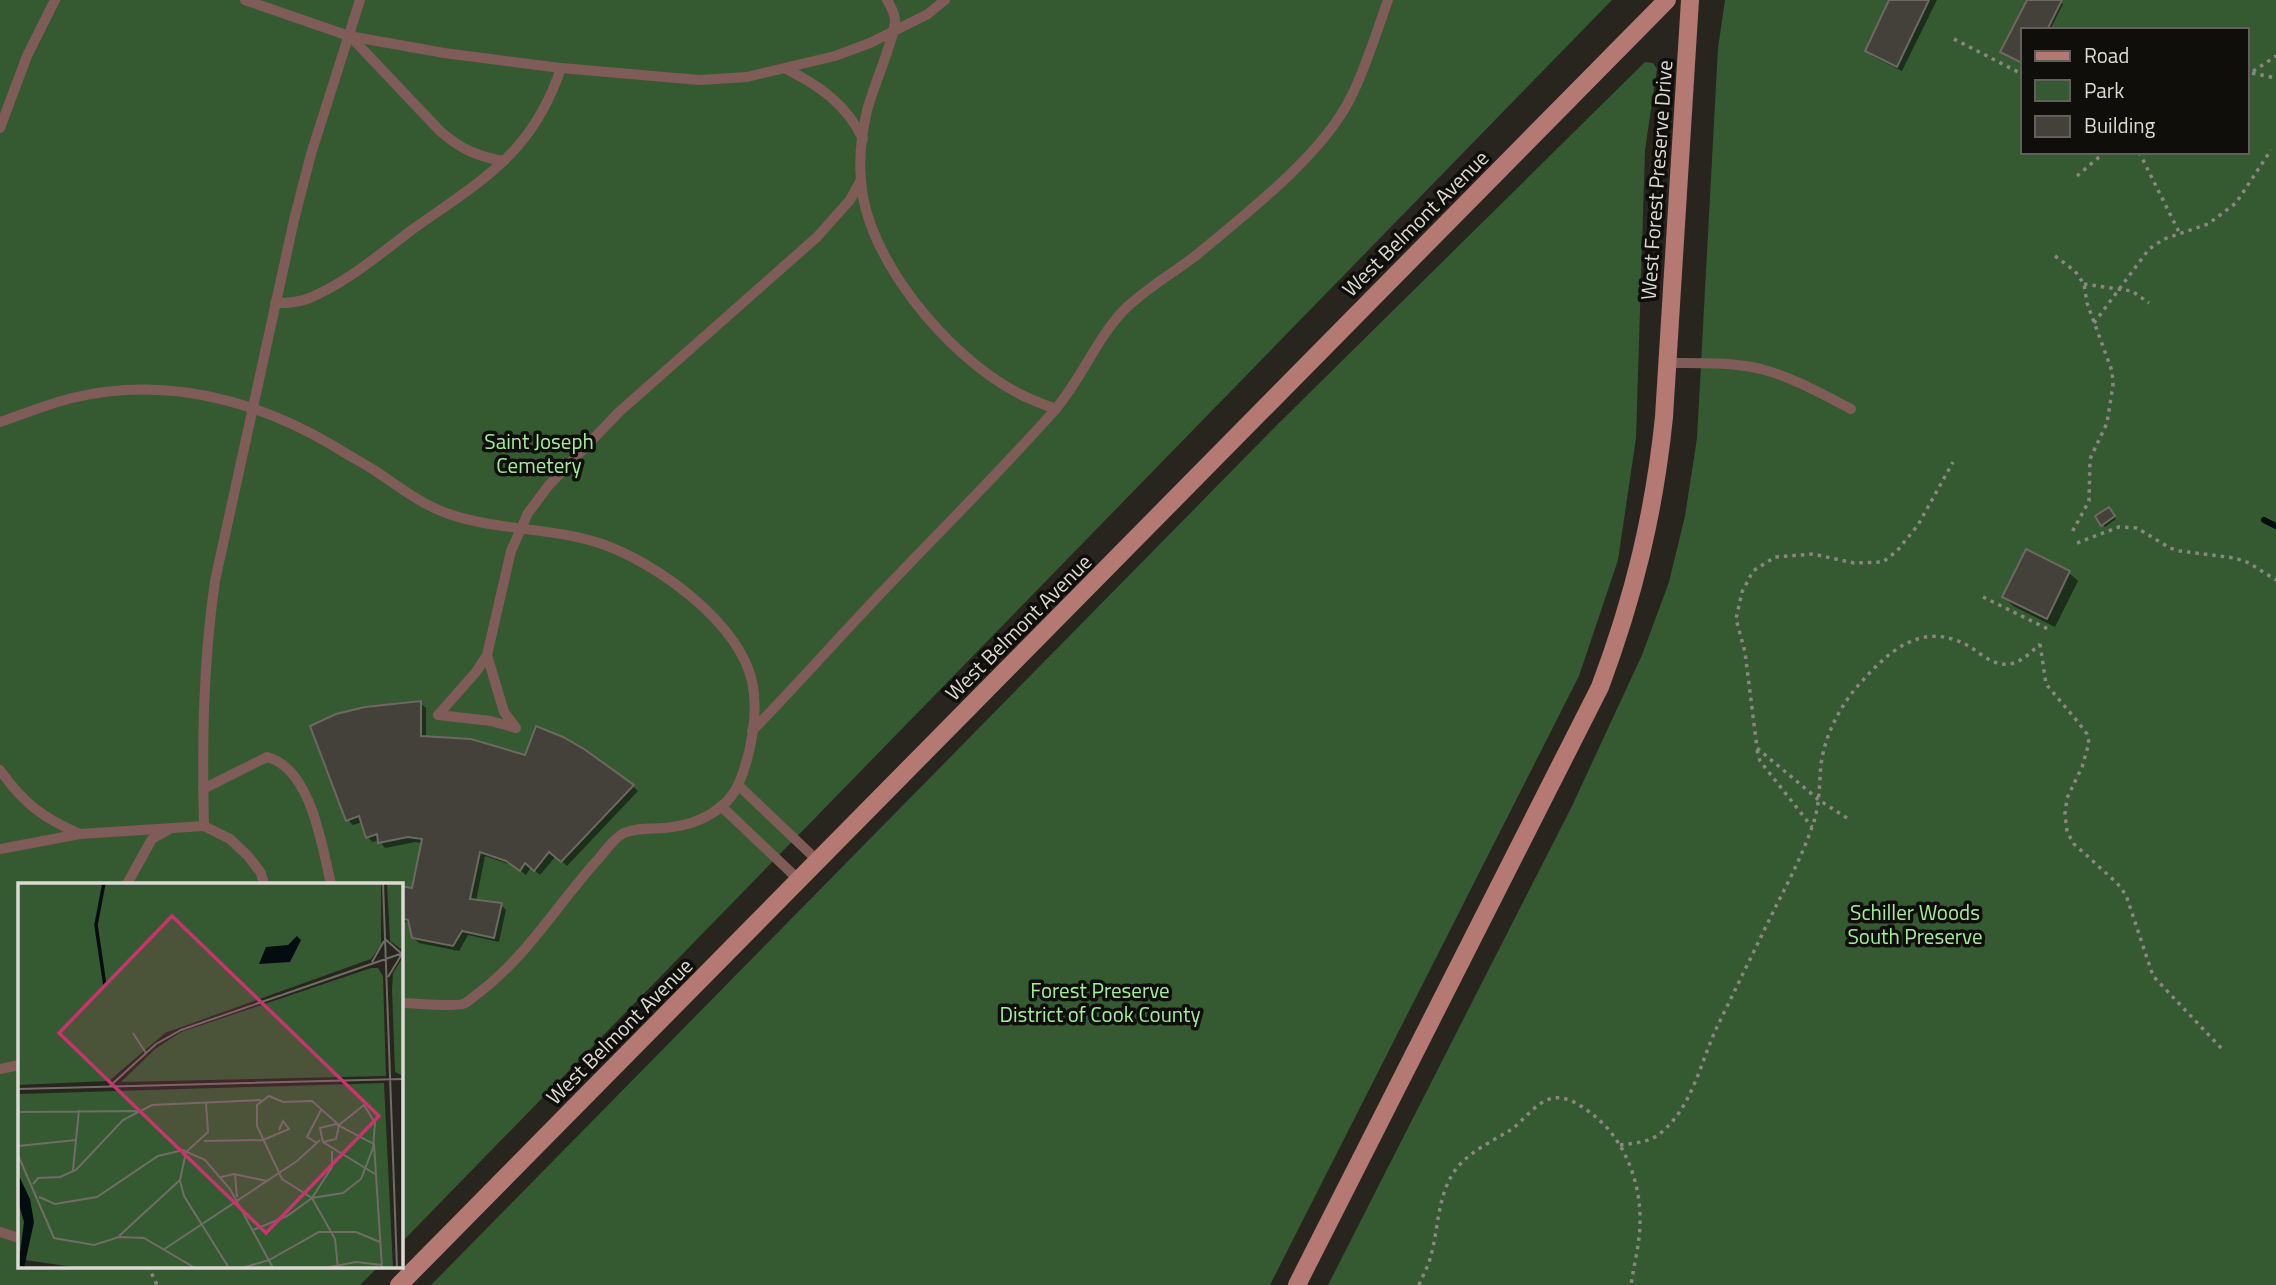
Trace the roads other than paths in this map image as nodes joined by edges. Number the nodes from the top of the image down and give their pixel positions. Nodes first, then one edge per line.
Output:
1 (55, 0) edge
2 (245, 0) edge
3 (360, 0) edge
4 (887, 0) edge
5 (945, 0) edge
6 (1388, 0) edge
7 (1667, 0) edge
8 (1690, 0) edge
9 (893, 30) junction
10 (349, 36) junction
11 (561, 68) junction
12 (786, 69) junction
13 (0, 128) edge
14 (863, 140) junction
15 (504, 160) junction
16 (861, 180) junction
17 (275, 303) junction
18 (1667, 363) junction
19 (252, 408) junction
20 (1056, 409) junction
21 (1852, 409) dead end
22 (0, 422) edge
23 (520, 529) junction
24 (487, 655) junction
25 (752, 731) junction
26 (0, 770) edge
27 (738, 785) junction
28 (203, 789) junction
29 (721, 806) junction
30 (204, 826) junction
31 (175, 827) junction
32 (80, 834) junction
33 (0, 849) edge
34 (819, 862) junction
35 (800, 881) junction
36 (128, 883) edge
37 (264, 883) edge
38 (331, 883) edge
39 (402, 1003) edge
40 (18, 1065) edge
41 (0, 1069) edge
42 (0, 1231) edge
43 (18, 1238) edge
44 (399, 1285) edge
45 (1297, 1285) edge

1 - 13 lane
2 - 10 lane
3 - 10 lane
4 - 9 lane
5 - 9 lane
6 - 20 lane
7 - 34 main road, West Belmont Avenue
8 - 18 main road, West Forest Preserve Drive
9 - 12 lane
9 - 14 lane
10 - 11 lane
10 - 15 lane
10 - 17 lane
11 - 12 lane
11 - 15 lane
12 - 14 lane
14 - 16 lane
15 - 17 lane
16 - 20 lane
16 - 23 lane
17 - 19 lane
18 - 21 lane
18 - 45 main road, West Forest Preserve Drive
19 - 22 lane
19 - 23 lane
19 - 28 lane
20 - 25 lane
23 - 24 lane
23 - 25 lane
24 - 24 lane
25 - 27 lane
26 - 32 lane
27 - 29 lane
27 - 34 lane
28 - 30 lane
28 - 38 lane
29 - 35 lane
29 - 39 lane
30 - 31 lane
30 - 37 lane
31 - 32 lane
31 - 36 lane
32 - 33 lane
34 - 35 main road, West Belmont Avenue
35 - 44 main road, West Belmont Avenue
40 - 41 lane
42 - 43 lane

